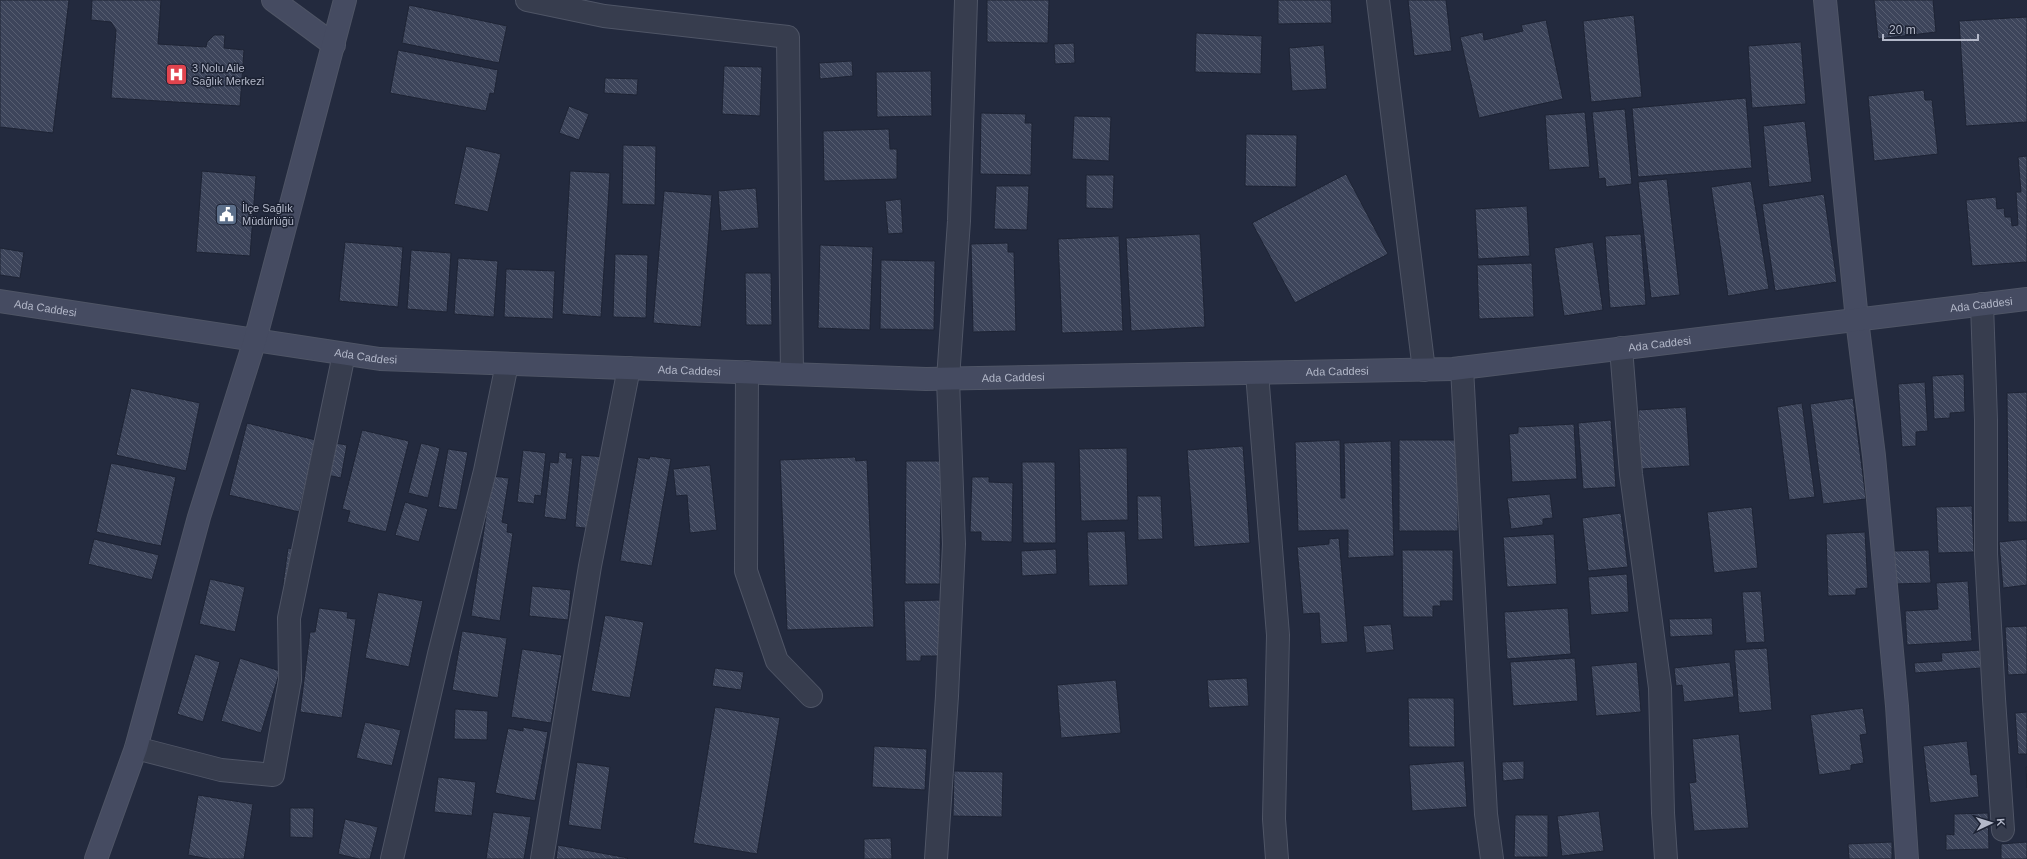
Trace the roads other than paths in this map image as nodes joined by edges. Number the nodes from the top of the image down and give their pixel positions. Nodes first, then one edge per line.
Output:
1 (273, 0) edge
2 (346, 0) edge
3 (526, 0) edge
4 (966, 0) edge
5 (1378, 0) edge
6 (1825, 0) edge
7 (334, 45) junction
8 (2027, 299) edge
9 (0, 301) edge
10 (1982, 304) junction
11 (1857, 320) junction
12 (255, 340) junction
13 (1620, 348) junction
14 (344, 354) junction
15 (507, 364) junction
16 (629, 368) junction
17 (1462, 368) junction
18 (1424, 370) junction
19 (746, 372) junction
20 (1257, 373) junction
21 (792, 374) junction
22 (948, 378) junction
23 (811, 696) dead end
24 (136, 748) junction
25 (2003, 830) dead end
26 (96, 859) edge
27 (392, 859) edge
28 (542, 859) edge
29 (936, 859) edge
30 (1277, 859) edge
31 (1492, 859) edge
32 (1666, 859) edge
33 (1907, 859) edge

1 - 7 main road
2 - 7 main road
3 - 21 street
4 - 22 street
5 - 18 street
6 - 11 main road
7 - 12 main road
8 - 10 main road, Ada Caddesi
9 - 12 main road, Ada Caddesi
10 - 11 main road, Ada Caddesi
10 - 25 street
11 - 13 main road, Ada Caddesi
11 - 33 main road
12 - 14 main road, Ada Caddesi
12 - 24 main road
13 - 17 main road, Ada Caddesi
13 - 32 street
14 - 15 main road, Ada Caddesi
14 - 24 street
15 - 16 main road, Ada Caddesi
15 - 27 street
16 - 19 main road, Ada Caddesi
16 - 28 street
17 - 18 main road, Ada Caddesi
17 - 31 street
18 - 20 main road, Ada Caddesi
19 - 21 main road, Ada Caddesi
19 - 23 street
20 - 22 main road, Ada Caddesi
20 - 30 street
21 - 22 main road, Ada Caddesi
22 - 29 street
24 - 26 main road

